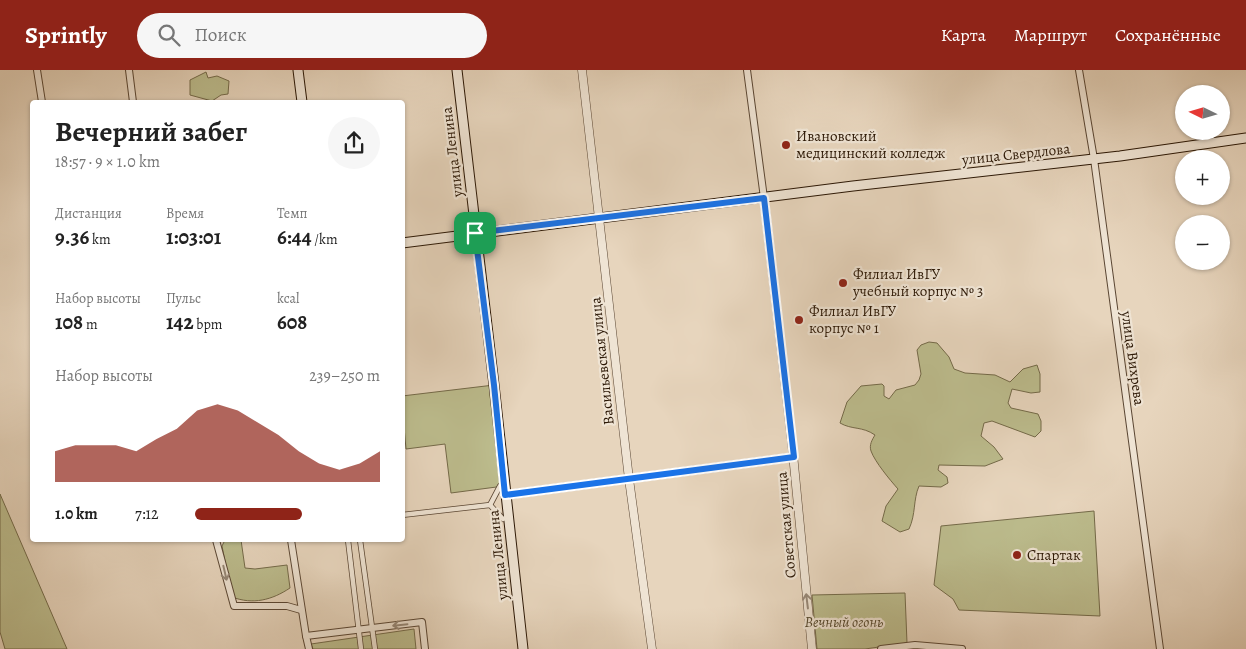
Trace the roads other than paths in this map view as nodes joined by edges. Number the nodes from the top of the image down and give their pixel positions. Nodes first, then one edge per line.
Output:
1 (37, 70) edge
2 (130, 70) edge
3 (298, 70) edge
4 (457, 70) edge
5 (582, 70) edge
6 (747, 70) edge
7 (1080, 70) edge
8 (42, 100) edge
9 (133, 100) edge
10 (302, 100) edge
11 (1246, 138) edge
12 (1094, 159) junction
13 (764, 198) junction
14 (600, 219) junction
15 (475, 233) junction
16 (405, 244) edge
17 (794, 457) junction
18 (629, 479) junction
19 (500, 486) dead end
20 (505, 495) junction
21 (490, 505) junction
22 (405, 515) edge
23 (503, 519) dead end
24 (217, 542) edge
25 (291, 542) edge
26 (348, 542) edge
27 (360, 542) edge
28 (301, 610) junction
29 (372, 628) junction
30 (358, 630) junction
31 (306, 636) junction
32 (309, 649) edge
33 (361, 649) edge
34 (375, 649) edge
35 (425, 649) edge
36 (523, 649) edge
37 (652, 649) edge
38 (812, 649) edge
39 (881, 649) edge
40 (962, 649) edge
41 (1160, 649) edge

1 - 8 street
2 - 9 street
3 - 10 main road
4 - 15 main road, улица Ленина
5 - 14 street, Васильевская улица
6 - 13 street, Советская улица
7 - 12 street, улица Вихрева
11 - 12 main road, улица Свердлова
12 - 13 main road, улица Свердлова
12 - 41 street, улица Вихрева
13 - 14 main road, улица Свердлова
13 - 17 street, Советская улица
14 - 15 main road, улица Свердлова
14 - 18 street, Васильевская улица
15 - 16 main road, улица Свердлова
15 - 20 main road, улица Ленина
17 - 18 street
38 -> 17 street, Советская улица
18 - 20 street
18 - 37 street, Васильевская улица
19 - 21 street
20 - 36 main road, улица Ленина
21 - 22 street
21 - 23 street
24 -> 28 street
25 - 28 street
26 - 30 street
27 - 29 street
28 - 31 street
29 - 30 street
29 - 34 street
35 -> 29 street
30 - 31 street
30 - 33 street
31 - 32 street
39 - 40 street

